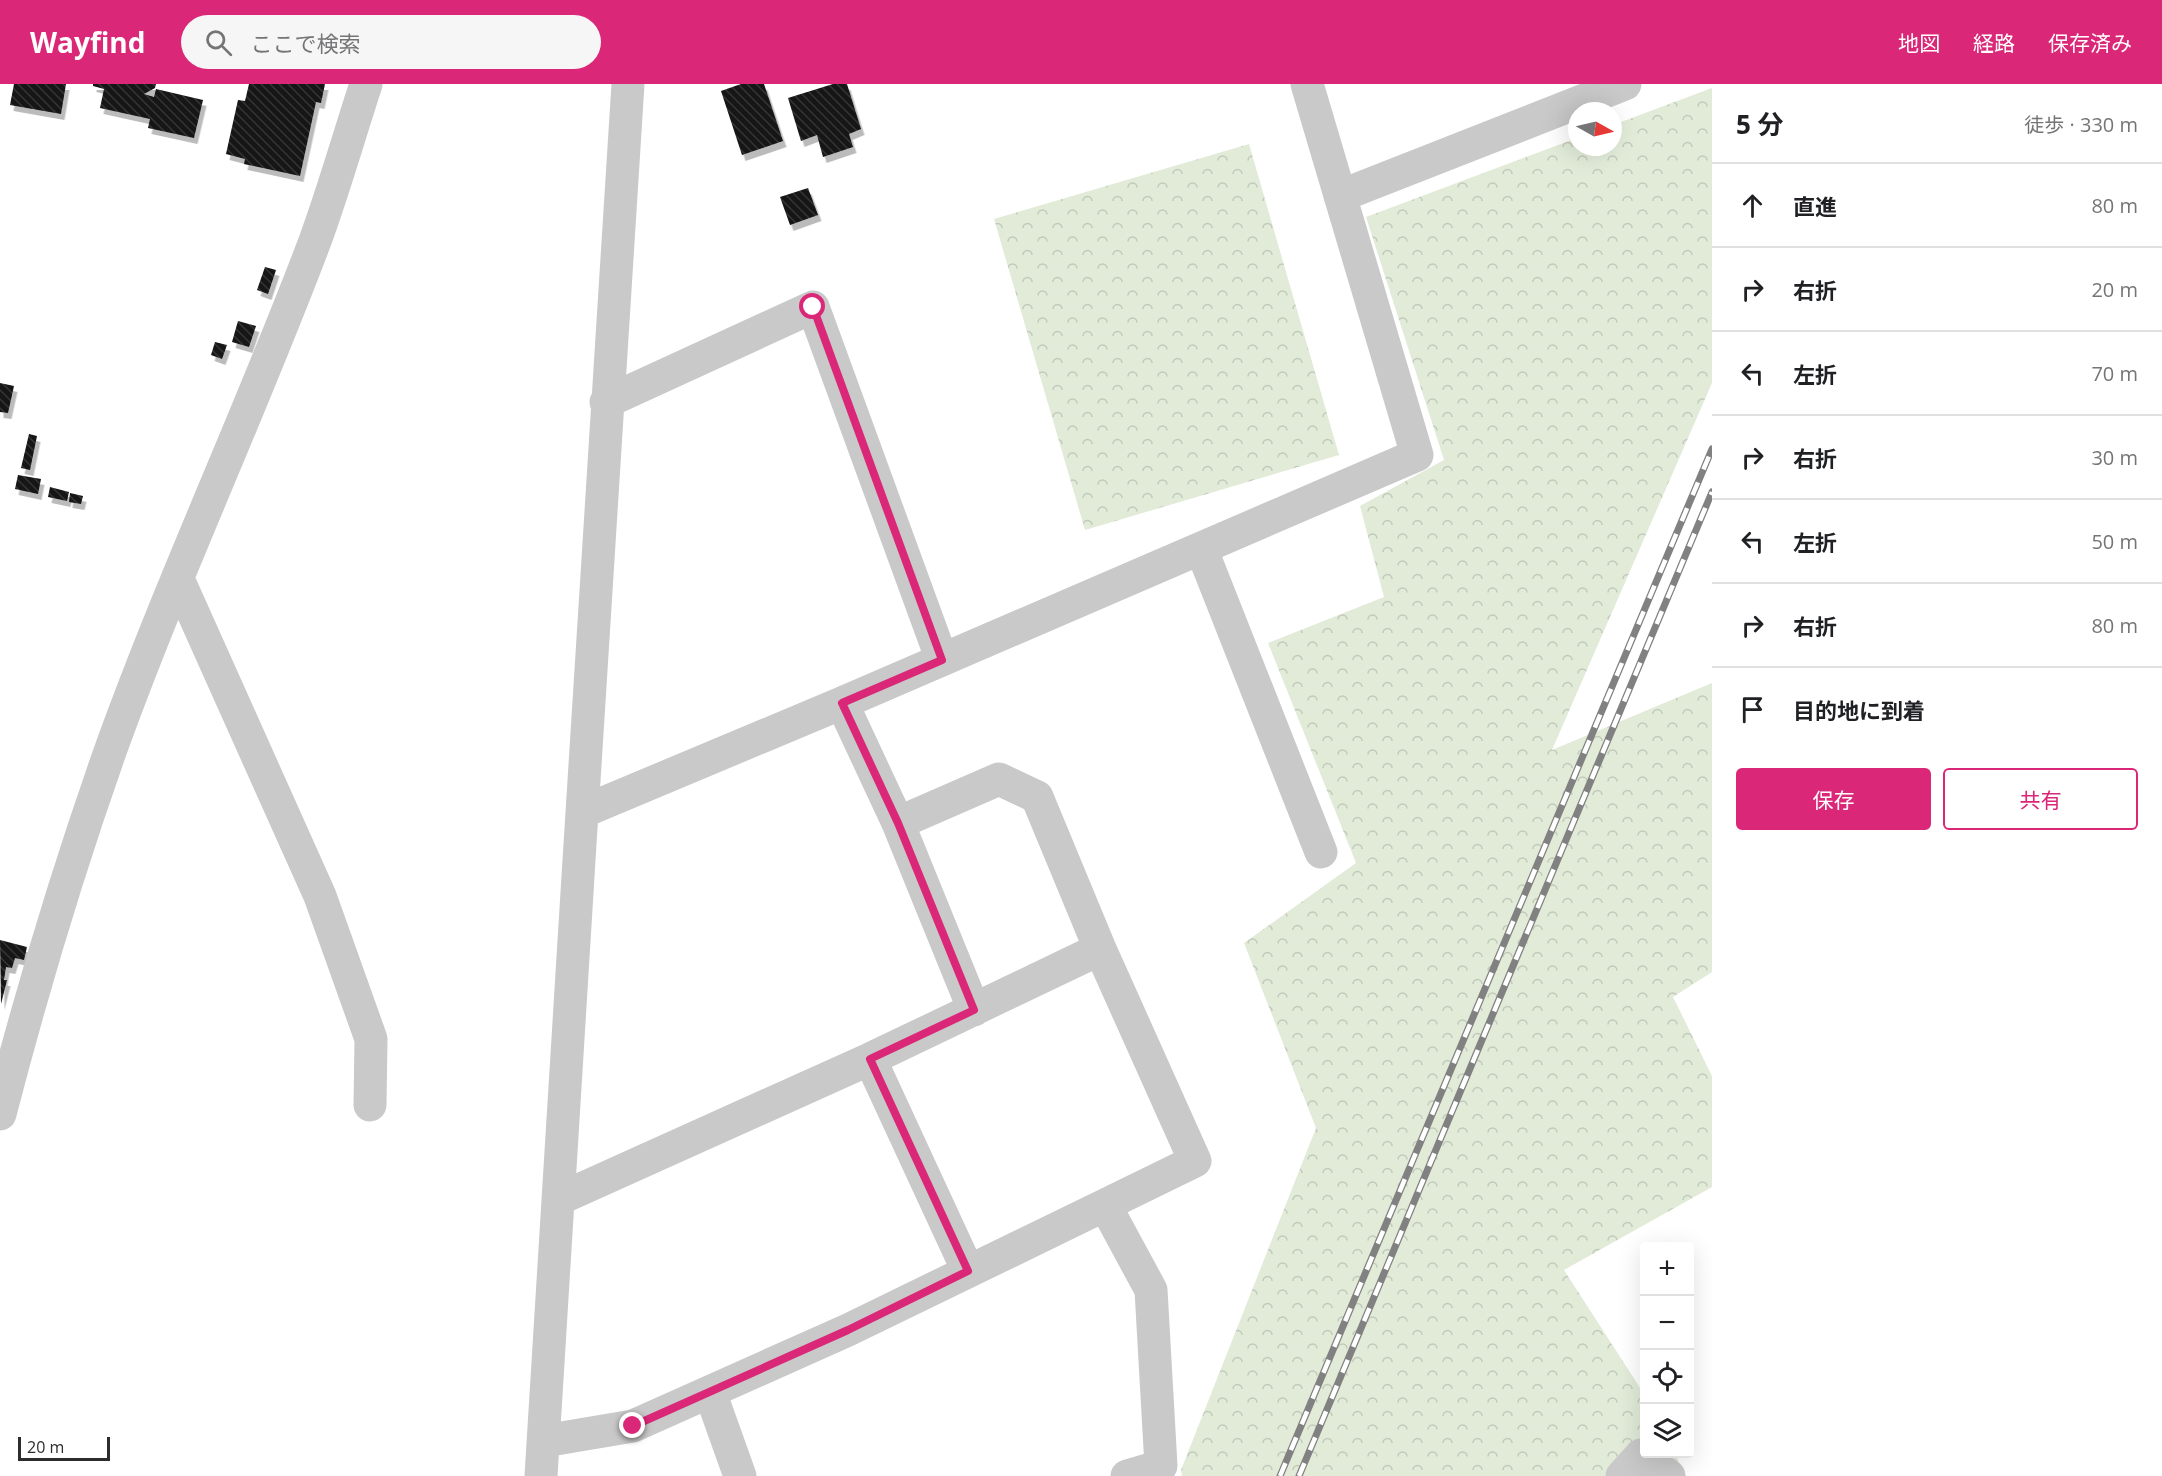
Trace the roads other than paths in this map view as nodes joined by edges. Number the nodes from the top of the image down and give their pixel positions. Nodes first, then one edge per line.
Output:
1 (366, 84) edge
2 (628, 84) edge
3 (1307, 84) edge
4 (1625, 84) edge
5 (1340, 196) junction
6 (606, 402) junction
7 (1201, 548) junction
8 (178, 579) junction
9 (942, 660) junction
10 (842, 703) junction
11 (582, 812) junction
12 (898, 823) junction
13 (1321, 852) dead end
14 (1100, 949) junction
15 (974, 1010) junction
16 (870, 1059) junction
17 (370, 1105) dead end
18 (0, 1114) edge
19 (559, 1199) junction
20 (1105, 1205) junction
21 (968, 1271) junction
22 (710, 1392) junction
23 (544, 1441) junction
24 (542, 1476) edge
25 (740, 1476) edge
26 (1126, 1476) edge
27 (1622, 1476) edge
28 (1669, 1476) edge

1 - 8 street
2 - 6 street
3 - 5 street
4 - 5 street
5 - 7 street
6 - 9 street
6 - 11 street
7 - 9 street
7 - 13 street
8 - 17 street
8 - 18 street
9 - 10 street
10 - 11 street
10 - 12 street
11 - 19 street
12 - 14 street
12 - 15 street
14 - 15 street
14 - 20 street
15 - 16 street
16 - 19 street
16 - 21 street
19 - 23 street
20 - 21 street
20 - 26 street
21 - 22 street
22 - 23 street
22 - 25 street
23 - 24 street
27 - 28 street

